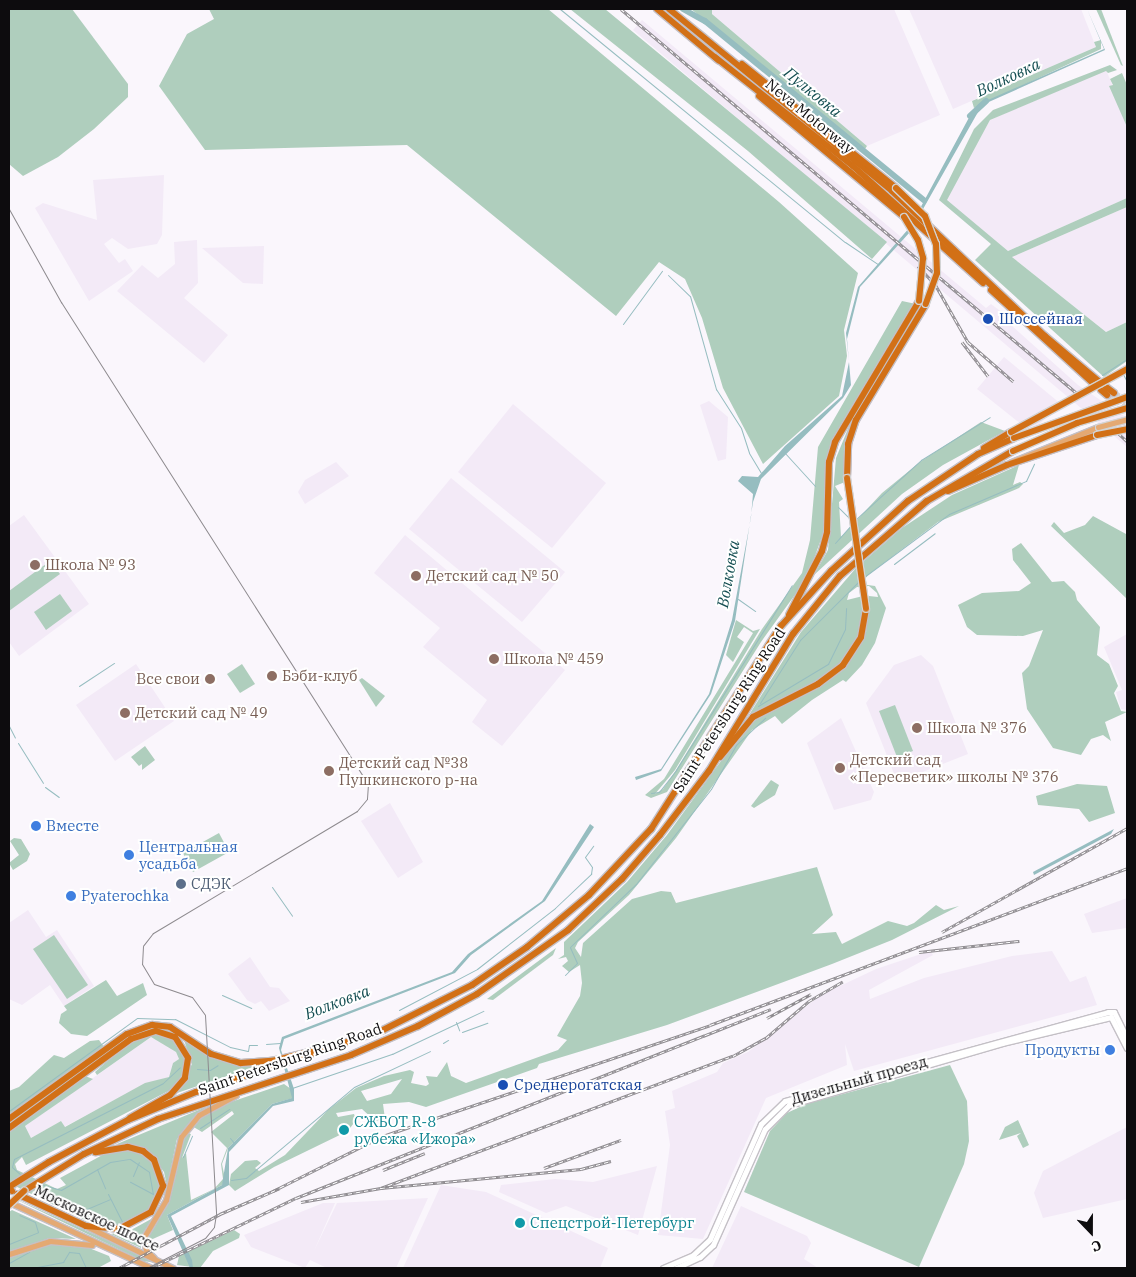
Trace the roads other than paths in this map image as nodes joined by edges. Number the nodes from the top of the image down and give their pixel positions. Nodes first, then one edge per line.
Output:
1 (658, 9) edge
2 (670, 9) edge
3 (890, 194) junction
4 (1127, 369) edge
5 (1111, 394) tunnel mouth
6 (1127, 397) edge
7 (1127, 408) edge
8 (1127, 419) edge
9 (1127, 429) edge
10 (1012, 435) junction
11 (1017, 460) junction
12 (927, 501) junction
13 (788, 618) junction
14 (709, 771) junction
15 (1112, 1014) junction
16 (1127, 1039) edge
17 (1127, 1048) edge
18 (277, 1063) junction
19 (254, 1085) junction
20 (9, 1119) edge
21 (128, 1120) junction
22 (9, 1128) edge
23 (84, 1154) junction
24 (10, 1189) edge
25 (9, 1203) edge
26 (86, 1226) junction
27 (100, 1246) junction
28 (9, 1254) edge
29 (154, 1258) junction
30 (151, 1268) edge
31 (173, 1268) edge
32 (663, 1268) edge
33 (676, 1268) edge

1 - 3 highway, Neva Motorway
2 - 3 highway, Neva Motorway
3 - 5 highway
3 - 13 highway, bridge
3 - 14 highway, bridge
4 - 10 highway, bridge
6 - 10 highway, bridge
7 - 12 highway, Saint Petersburg Ring Road, bridge
8 - 11 main road, bridge
9 - 11 highway, bridge
10 - 13 highway, Saint Petersburg Ring Road
11 - 12 highway
12 - 14 highway, Saint Petersburg Ring Road
13 - 18 highway, Saint Petersburg Ring Road
14 - 19 highway, Saint Petersburg Ring Road
15 - 16 street
15 - 17 street
15 - 32 street, Дизельный проезд
15 - 33 street, Дизельный проезд
18 - 20 highway
18 - 21 highway, Saint Petersburg Ring Road
19 - 23 highway, Saint Petersburg Ring Road
19 - 29 main road
21 - 22 highway
21 - 24 highway, Saint Petersburg Ring Road
23 - 25 highway, Saint Petersburg Ring Road, bridge
23 - 26 highway
24 - 26 highway, Московское шоссе
25 - 27 main road, Московское шоссе
26 - 29 main road, Московское шоссе
27 - 28 main road
27 - 30 main road, Московское шоссе
29 - 31 main road, Московское шоссе

